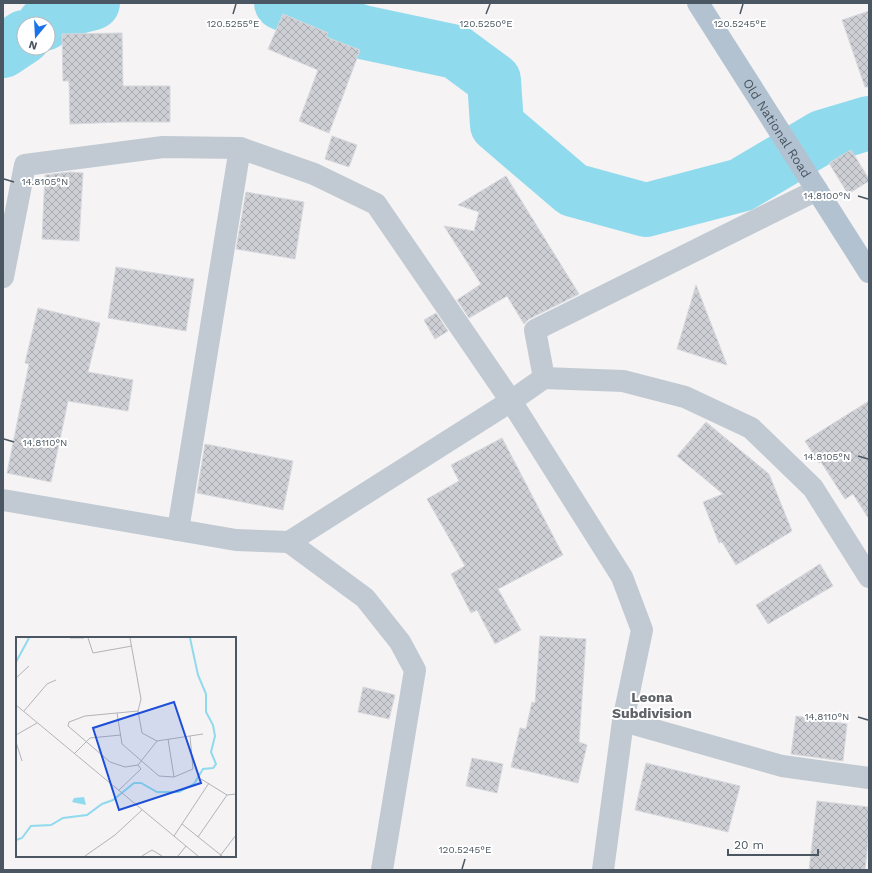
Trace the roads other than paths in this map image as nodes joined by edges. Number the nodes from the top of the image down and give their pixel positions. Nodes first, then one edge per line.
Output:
1 (698, 3) edge
2 (240, 148) junction
3 (814, 186) junction
4 (869, 272) edge
5 (3, 277) edge
6 (544, 378) junction
7 (511, 401) junction
8 (3, 500) edge
9 (178, 530) junction
10 (289, 542) junction
11 (869, 577) edge
12 (623, 721) junction
13 (869, 778) edge
14 (382, 870) edge
15 (603, 870) edge

1 - 3 main road, Old National Road
2 - 5 street
2 - 7 street
2 - 9 street
3 - 4 main road, Old National Road
3 - 6 street
6 - 7 street
6 - 11 street
7 - 10 street
7 - 12 street
8 - 9 street
9 - 10 street
10 - 14 street
12 - 13 street
12 - 15 street

